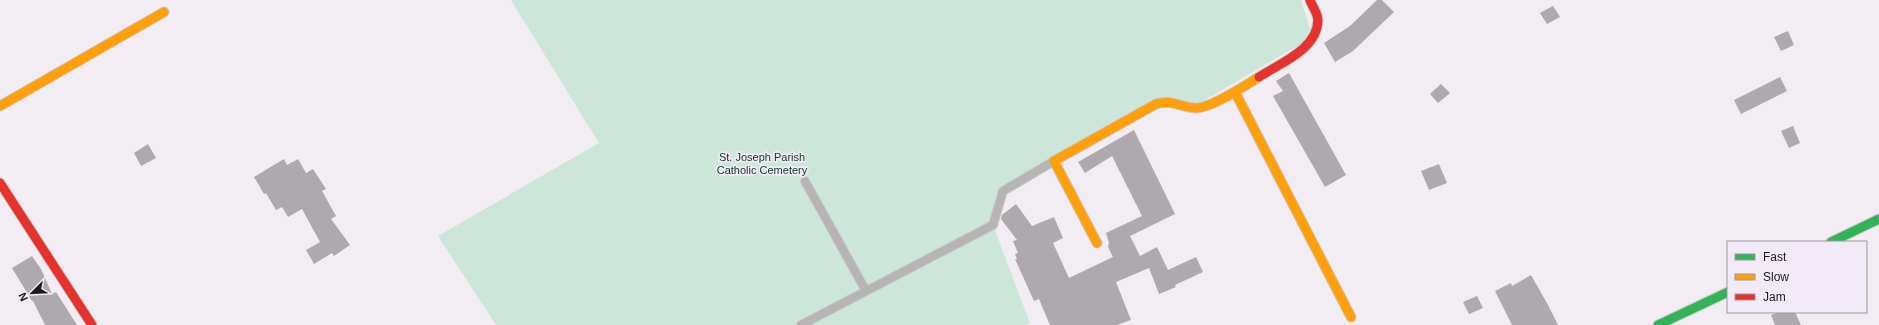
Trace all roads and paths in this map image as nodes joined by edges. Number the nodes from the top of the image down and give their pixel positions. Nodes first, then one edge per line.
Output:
1 (1310, 0) edge
2 (164, 12) dead end
3 (1235, 92) junction
4 (0, 106) edge
5 (1054, 161) junction
6 (805, 181) dead end
7 (0, 183) edge
8 (1879, 219) edge
9 (1833, 241) edge
10 (1097, 243) dead end
11 (866, 291) junction
12 (1727, 292) edge
13 (1351, 317) dead end
14 (92, 325) edge
15 (801, 325) edge
16 (1658, 325) edge

1 - 3 street
2 - 4 street
3 - 5 street
3 - 13 street
5 - 10 street
5 - 11 lane
6 - 11 lane
7 - 14 street
8 - 9 street
11 - 15 lane
12 - 16 street

